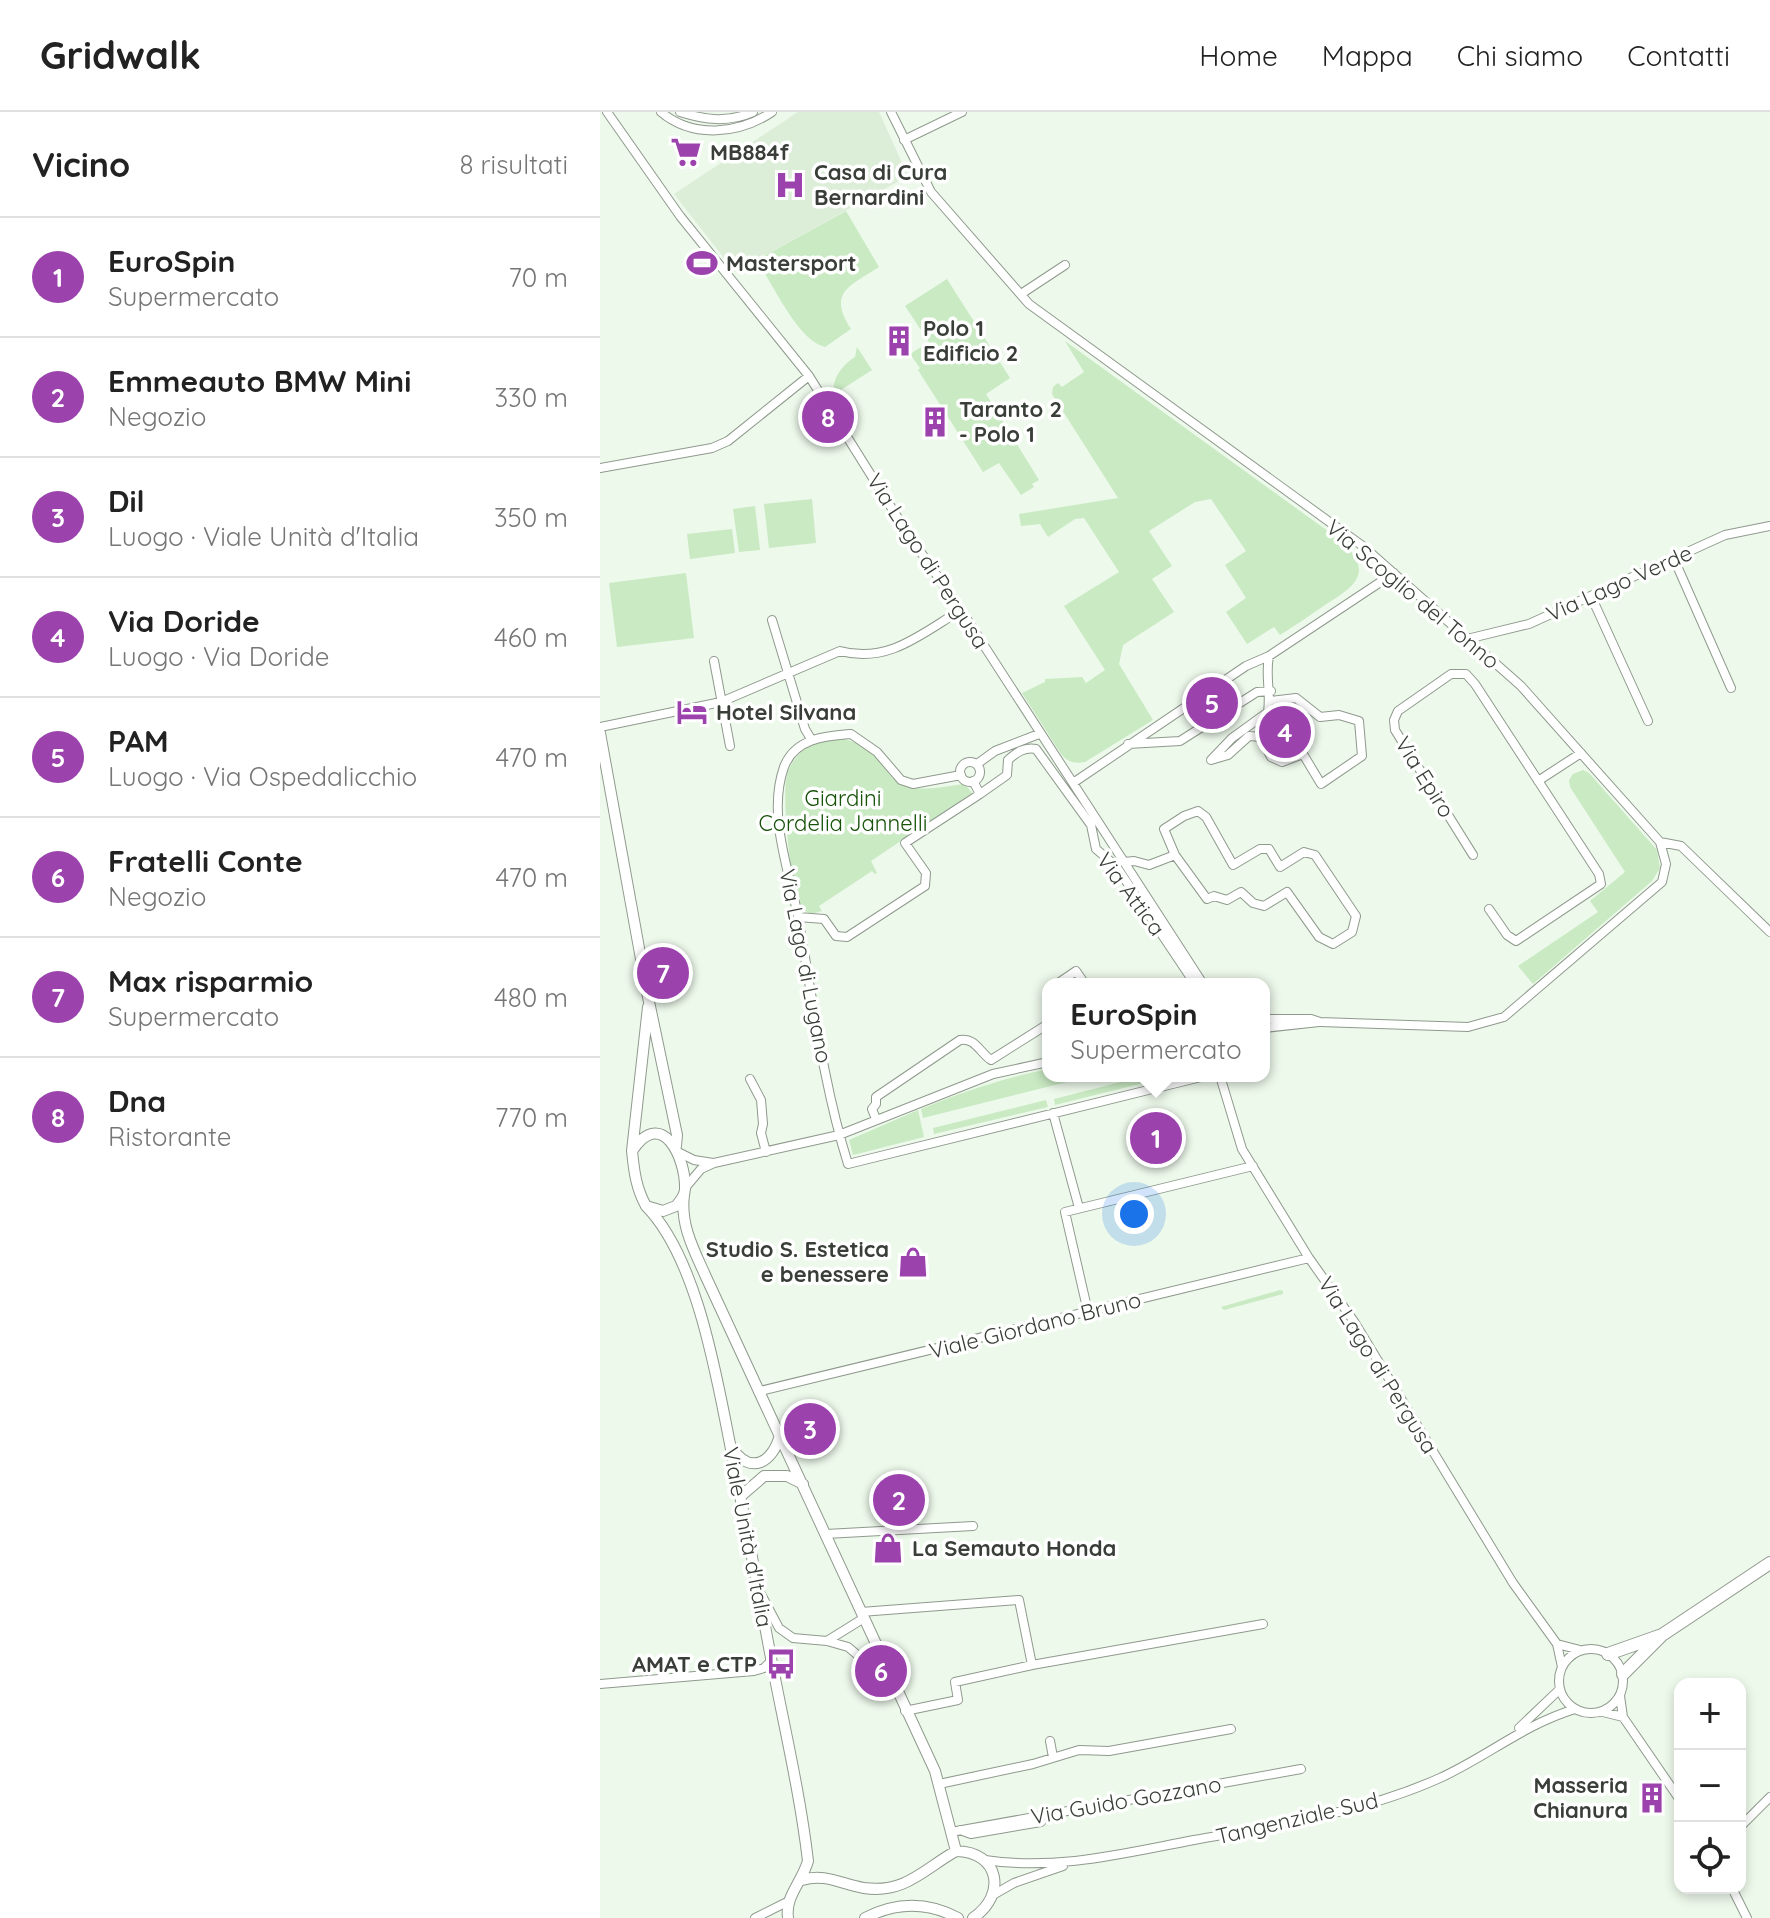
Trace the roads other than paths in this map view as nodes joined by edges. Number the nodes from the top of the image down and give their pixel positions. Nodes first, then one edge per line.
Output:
1 (620, 112) edge
2 (661, 112) edge
3 (680, 112) edge
4 (753, 112) edge
5 (772, 112) edge
6 (891, 112) edge
7 (962, 112) edge
8 (609, 115) edge
9 (697, 117) junction
10 (695, 129) junction
11 (904, 140) junction
12 (1065, 265) dead end
13 (1021, 294) junction
14 (809, 376) junction
15 (600, 468) edge
16 (1770, 526) edge
17 (1674, 559) junction
18 (1394, 573) junction
19 (1591, 596) junction
20 (961, 610) junction
21 (772, 620) dead end
22 (1467, 639) junction
23 (1269, 656) junction
24 (714, 661) dead end
25 (788, 673) junction
26 (1731, 688) dead end
27 (1270, 696) junction
28 (721, 702) junction
29 (1648, 721) dead end
30 (600, 727) edge
31 (600, 733) edge
32 (1039, 734) junction
33 (811, 739) junction
34 (1128, 744) junction
35 (730, 746) dead end
36 (1581, 753) junction
37 (977, 764) junction
38 (961, 775) junction
39 (973, 781) junction
40 (1538, 781) junction
41 (1073, 783) junction
42 (980, 794) junction
43 (1110, 841) junction
44 (1660, 842) junction
45 (1096, 849) junction
46 (1175, 855) junction
47 (1473, 855) dead end
48 (1124, 862) junction
49 (1489, 909) dead end
50 (798, 917) junction
51 (1770, 932) edge
52 (1066, 978) edge
53 (1081, 978) edge
54 (1191, 978) edge
55 (1199, 978) edge
56 (649, 997) junction
57 (1270, 1019) edge
58 (1320, 1022) junction
59 (1042, 1028) edge
60 (1270, 1028) edge
61 (1042, 1063) edge
62 (750, 1079) dead end
63 (1180, 1082) edge
64 (1222, 1082) edge
65 (1053, 1113) junction
66 (876, 1119) junction
67 (839, 1135) junction
68 (677, 1149) junction
69 (632, 1151) junction
70 (766, 1152) junction
71 (714, 1163) junction
72 (1253, 1166) junction
73 (684, 1192) junction
74 (646, 1206) junction
75 (1079, 1208) junction
76 (1309, 1258) junction
77 (1088, 1312) junction
78 (760, 1391) junction
79 (780, 1435) junction
80 (731, 1447) junction
81 (803, 1484) junction
82 (741, 1496) junction
83 (973, 1526) dead end
84 (826, 1534) junction
85 (1770, 1563) edge
86 (759, 1590) junction
87 (863, 1615) junction
88 (1263, 1624) dead end
89 (1662, 1635) junction
90 (827, 1641) junction
91 (1557, 1644) junction
92 (1581, 1650) junction
93 (1608, 1654) junction
94 (771, 1661) junction
95 (884, 1662) junction
96 (1032, 1665) junction
97 (1562, 1667) junction
98 (1623, 1674) junction
99 (600, 1684) edge
100 (1560, 1689) junction
101 (1620, 1695) junction
102 (1575, 1709) junction
103 (905, 1711) junction
104 (1602, 1712) junction
105 (1623, 1717) junction
106 (1231, 1729) dead end
107 (1510, 1737) junction
108 (1050, 1741) dead end
109 (1053, 1757) junction
110 (1301, 1769) dead end
111 (939, 1784) junction
112 (1674, 1791) edge
113 (1770, 1797) edge
114 (1041, 1822) dead end
115 (1745, 1822) edge
116 (956, 1831) junction
117 (956, 1851) junction
118 (985, 1860) junction
119 (1071, 1863) junction
120 (802, 1880) junction
121 (1735, 1894) edge
122 (993, 1895) junction
123 (787, 1902) junction
124 (755, 1918) edge
125 (788, 1918) edge
126 (865, 1918) edge
127 (958, 1918) edge
128 (973, 1918) edge
129 (1747, 1918) edge

1 - 8 street
2 - 10 street
3 - 9 street
4 - 9 street
5 - 10 street
6 - 11 street, Via Scoglio del Tonno
7 - 11 street
8 - 14 street, Via Lago di Pergusa
9 - 10 street
11 - 13 street, Via Scoglio del Tonno
12 - 13 street
13 - 18 street, Via Scoglio del Tonno
14 - 15 street
14 - 20 street, Via Lago di Pergusa
16 - 17 street, Via Lago Verde
17 - 19 street, Via Lago Verde
17 - 26 street
18 - 22 street, Via Scoglio del Tonno
18 - 23 street
19 - 22 street, Via Lago Verde
19 - 29 street
20 - 25 street
20 - 32 street, Via Lago di Pergusa
21 - 25 street
22 - 36 street, Via Scoglio del Tonno
23 - 27 street
23 - 34 street
24 - 28 street
25 - 28 street
25 - 33 street
27 - 27 street
27 - 34 street
28 - 30 street
28 - 35 street
31 - 56 main road, Viale Unità d'Italia
32 - 37 street
32 - 41 street, Via Lago di Pergusa
33 - 38 street
33 - 50 street, Via Lago di Lugano
34 - 41 street
36 - 40 street
36 - 44 street, Via Scoglio del Tonno
37 - 38 street
37 - 39 street
38 - 39 street
39 - 42 street
40 - 47 street, Via Epiro
40 - 49 street
41 - 43 street, Via Lago di Pergusa
42 - 45 street, Via Attica
42 - 50 street, Via Attica
43 - 45 street
43 - 48 street, Via Lago di Pergusa
44 - 51 street
44 - 58 street
45 - 54 street, Via Attica
46 - 46 street
46 - 48 street
48 - 55 street, Via Lago di Pergusa
50 - 67 street, Via Lago di Lugano
52 - 53 street
56 - 68 main road, Viale Unità d'Italia
56 - 69 main road, Viale Unità d'Italia
57 - 58 street
58 - 60 street
59 - 66 street
61 - 66 street
62 - 70 street
63 - 65 street
64 - 72 street, Via Lago di Pergusa
65 - 67 street, Via Lago di Lugano
65 - 75 street
66 - 67 street
67 - 70 street
68 - 69 main road
68 - 71 street
68 - 73 main road, Viale Unità d'Italia
69 - 74 main road, Viale Unità d'Italia
70 - 71 street
71 - 73 street
72 - 75 street
72 - 76 street, Via Lago di Pergusa
73 - 74 main road
73 - 78 main road, Viale Unità d'Italia
74 - 80 main road, Viale Unità d'Italia
75 - 77 street
76 - 77 street, Viale Giordano Bruno
76 - 91 street, Via Lago di Pergusa
77 - 78 street, Viale Giordano Bruno
78 - 79 main road, Viale Unità d'Italia
79 - 80 main road
79 - 81 main road, Viale Unità d'Italia
80 - 82 main road, Viale Unità d'Italia
81 - 82 main road
81 - 84 main road, Viale Unità d'Italia
82 - 86 main road, Viale Unità d'Italia
83 - 84 street
84 - 87 main road, Viale Unità d'Italia
85 - 89 highway
86 - 90 street
86 - 94 main road, Viale Unità d'Italia
87 - 90 street
87 - 95 main road, Viale Unità d'Italia
87 - 96 street
88 - 96 street
89 - 93 highway
89 - 98 highway
90 - 95 street
91 - 92 street
91 - 97 street, Via Lago di Pergusa
92 - 93 street
92 - 97 street
93 - 98 street
94 - 99 street
94 - 120 main road, Viale Unità d'Italia
95 - 103 main road, Viale Unità d'Italia
96 - 103 street
97 - 100 street
98 - 101 street
100 - 102 street
100 - 107 street, Tangenziale Sud
101 - 104 street
101 - 105 street
102 - 104 street
102 - 107 street, Tangenziale Sud
103 - 111 main road, Viale Unità d'Italia
104 - 105 street
105 - 112 street
106 - 109 street
107 - 119 street, Tangenziale Sud
108 - 109 street
109 - 111 street
110 - 116 street, Via Guido Gozzano
111 - 116 main road, Viale Unità d'Italia
113 - 115 street
114 - 116 street
116 - 117 main road, Viale Unità d'Italia
117 - 118 main road
117 - 120 main road
118 - 119 street, Tangenziale Sud
118 - 122 main road
119 - 122 street, Tangenziale Sud
120 - 123 main road, Viale Unità d'Italia
121 - 129 street
122 - 128 main road
123 - 124 street
123 - 125 main road
126 - 127 main road

